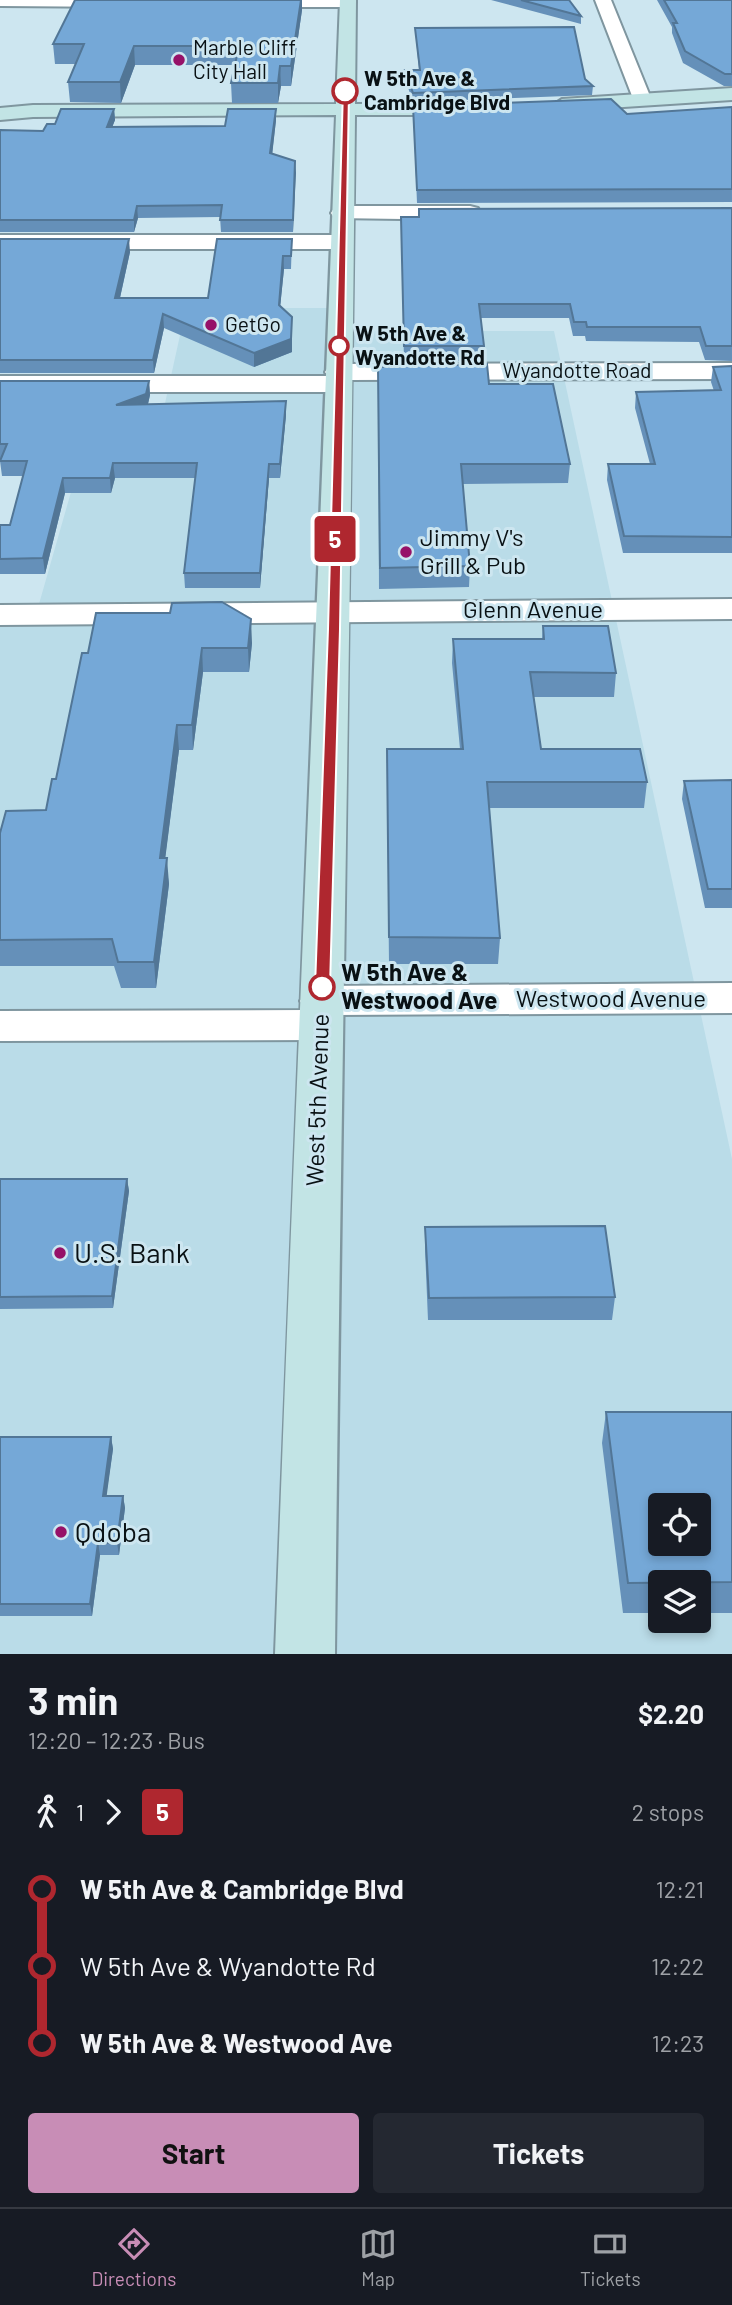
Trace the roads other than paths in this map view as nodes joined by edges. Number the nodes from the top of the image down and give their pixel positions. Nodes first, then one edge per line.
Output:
1 (603, 0) edge
2 (0, 1) edge
3 (348, 1) edge
4 (140, 2) edge
5 (237, 2) edge
6 (732, 94) edge
7 (643, 100) junction
8 (0, 106) edge
9 (545, 106) edge
10 (489, 108) edge
11 (33, 111) junction
12 (345, 111) junction
13 (0, 114) edge
14 (492, 212) edge
15 (342, 228) junction
16 (0, 242) edge
17 (732, 371) edge
18 (338, 378) junction
19 (0, 384) edge
20 (732, 609) edge
21 (334, 612) junction
22 (0, 615) edge
23 (732, 998) edge
24 (321, 1013) junction
25 (0, 1026) edge
26 (304, 1654) edge

1 - 7 street
2 - 4 street
3 - 5 street
3 - 12 main road, West 5th Avenue
6 - 7 main road
7 - 9 main road
8 - 11 main road
10 - 12 main road
11 - 12 main road
11 - 13 main road
12 - 15 main road, West 5th Avenue
14 - 15 street
15 - 16 street
15 - 18 main road, West 5th Avenue
17 - 18 street, Wyandotte Road
18 - 19 street, Wyandotte Road
18 - 21 main road, West 5th Avenue
20 - 21 street, Glenn Avenue
21 - 22 street, Glenn Avenue
21 - 24 main road, West 5th Avenue
23 - 24 street, Westwood Avenue
24 - 25 street, Westwood Avenue
24 - 26 main road, West 5th Avenue

